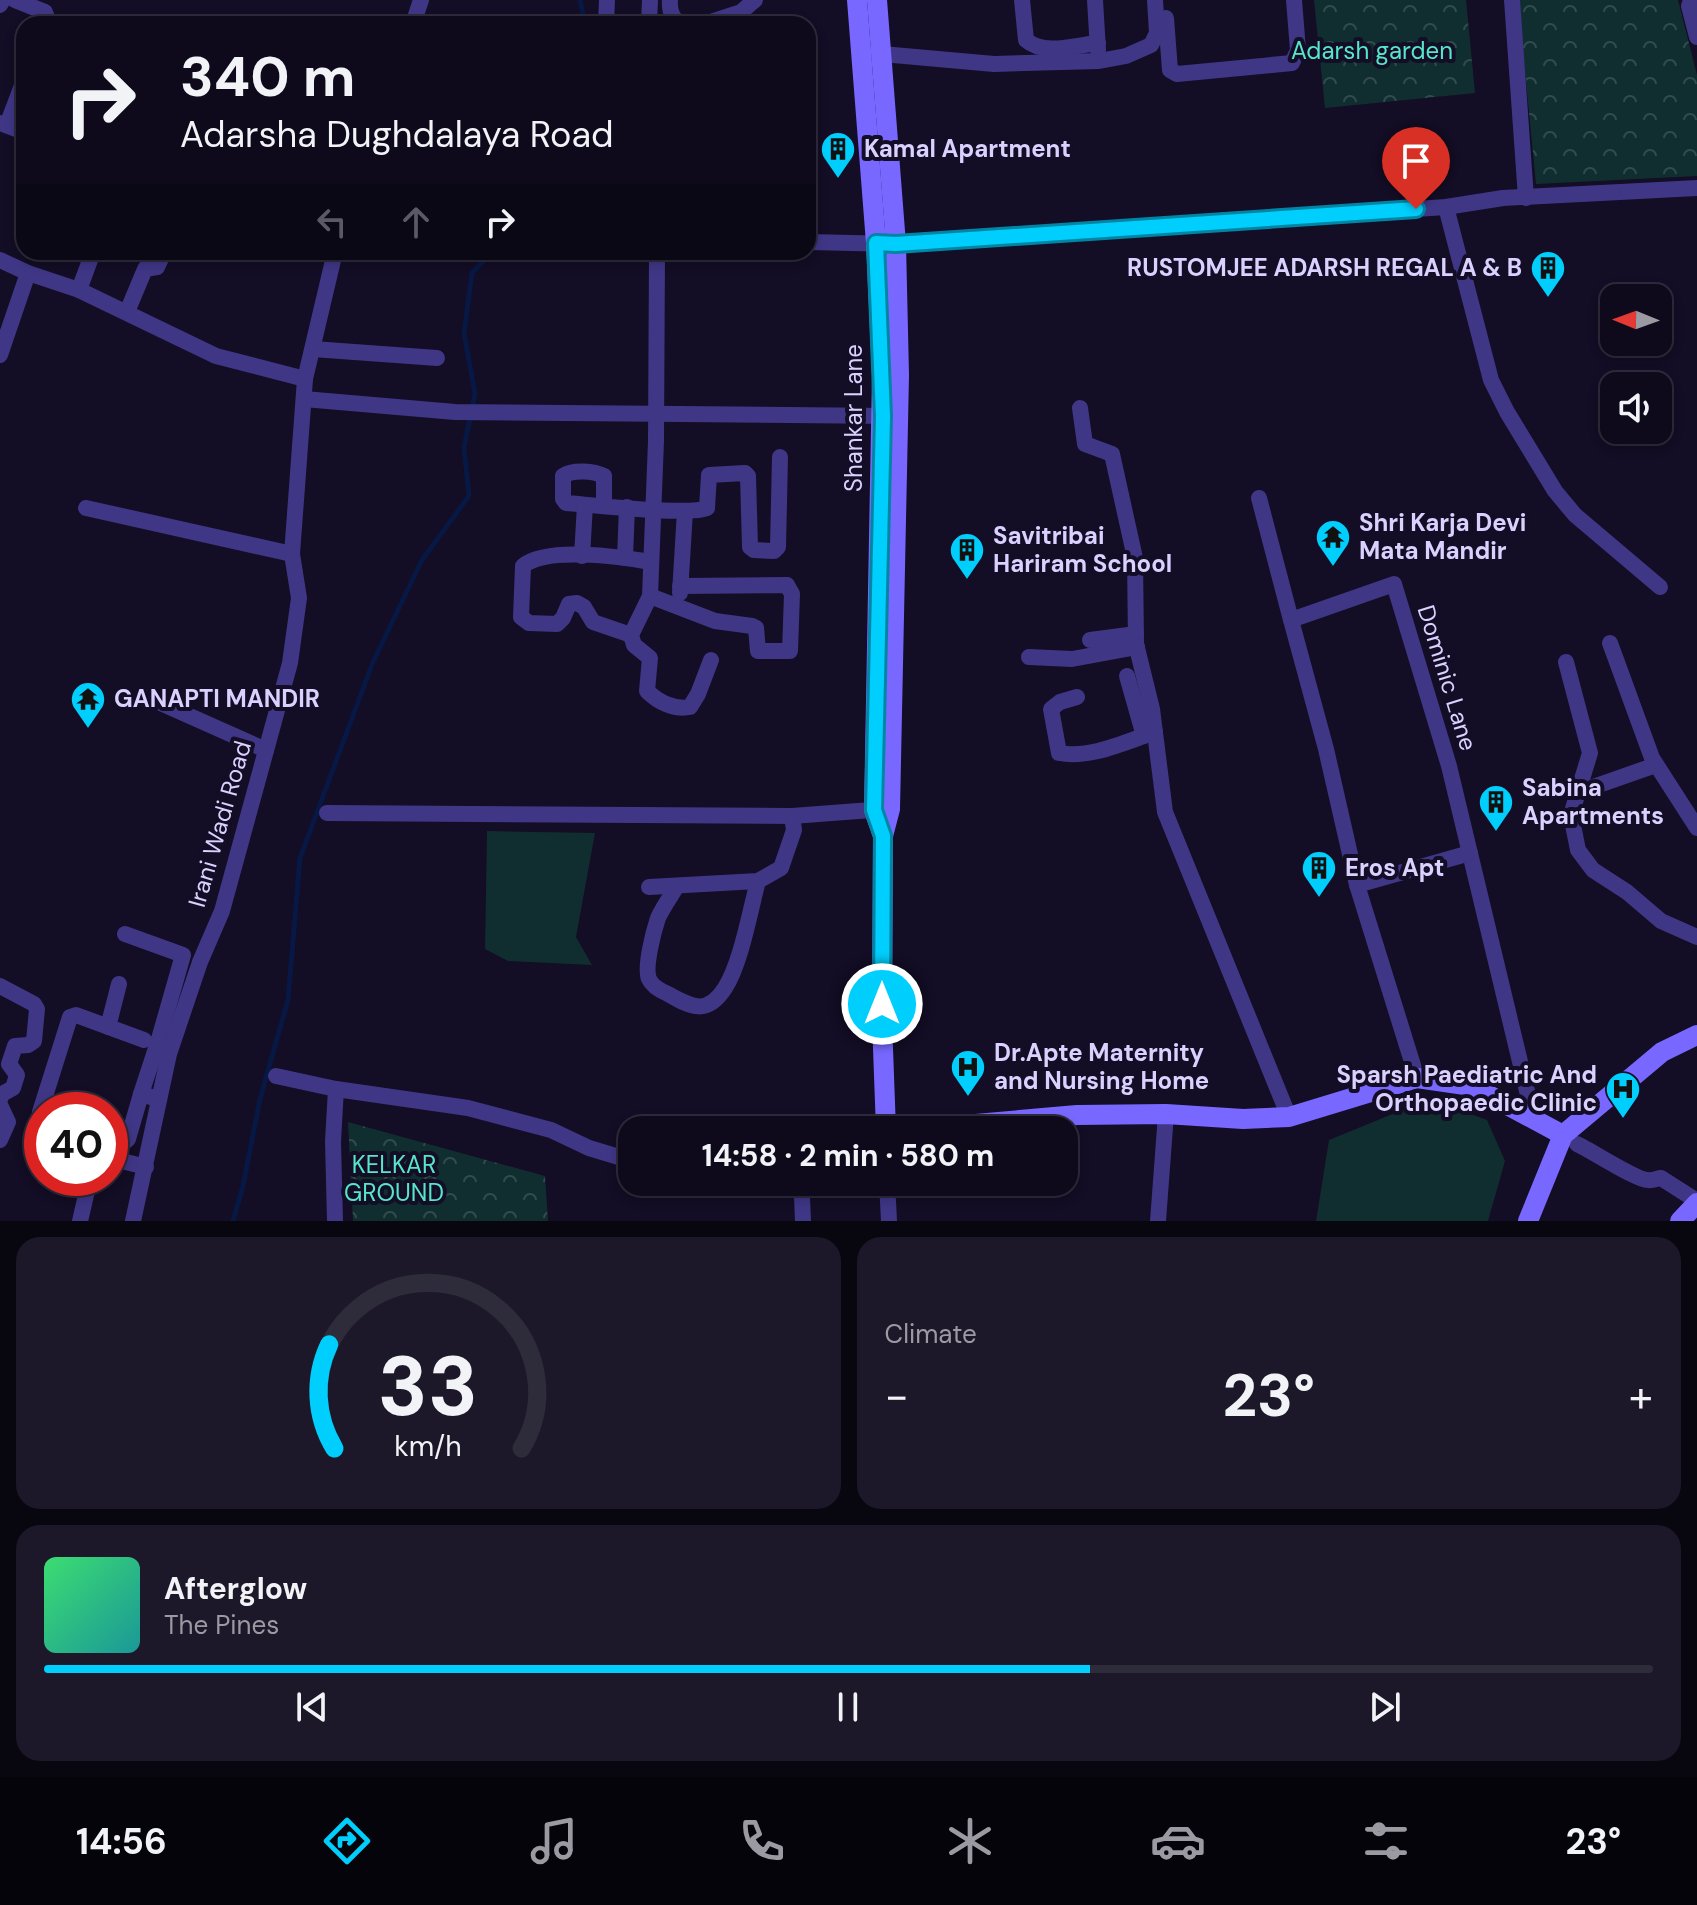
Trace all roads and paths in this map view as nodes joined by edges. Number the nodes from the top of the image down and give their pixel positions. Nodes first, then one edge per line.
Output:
1 (3, 0) edge
2 (15, 0) edge
3 (755, 0) edge
4 (857, 0) edge
5 (877, 0) edge
6 (1022, 0) edge
7 (1095, 0) edge
8 (1155, 0) edge
9 (1165, 0) edge
10 (1294, 0) edge
11 (1512, 0) edge
12 (1691, 0) edge
13 (0, 5) edge
14 (45, 16) edge
15 (729, 16) edge
16 (1697, 37) edge
17 (1098, 43) junction
18 (1159, 50) dead end
19 (1140, 52) junction
20 (871, 53) junction
21 (1099, 61) junction
22 (16, 96) edge
23 (4, 120) edge
24 (1697, 188) edge
25 (1526, 198) junction
26 (1446, 207) junction
27 (816, 242) edge
28 (886, 243) junction
29 (0, 260) edge
30 (90, 260) edge
31 (160, 260) edge
32 (333, 260) edge
33 (657, 260) edge
34 (28, 273) junction
35 (79, 290) junction
36 (127, 312) junction
37 (313, 349) junction
38 (0, 355) edge
39 (437, 358) dead end
40 (305, 379) junction
41 (304, 399) junction
42 (1080, 408) dead end
43 (655, 414) junction
44 (891, 416) junction
45 (780, 457) dead end
46 (1259, 498) dead end
47 (585, 505) junction
48 (604, 506) junction
49 (627, 507) junction
50 (86, 508) dead end
51 (653, 509) junction
52 (685, 511) junction
53 (292, 554) junction
54 (582, 556) junction
55 (625, 558) junction
56 (651, 562) junction
57 (680, 586) junction
58 (1660, 587) dead end
59 (650, 596) junction
60 (679, 607) junction
61 (1291, 620) junction
62 (631, 635) junction
63 (1090, 640) dead end
64 (1136, 640) junction
65 (1610, 643) dead end
66 (1029, 657) dead end
67 (711, 660) dead end
68 (1566, 662) dead end
69 (1127, 676) dead end
70 (147, 697) dead end
71 (1077, 697) dead end
72 (1150, 734) junction
73 (266, 750) junction
74 (1656, 765) junction
75 (1576, 793) junction
76 (882, 810) junction
77 (327, 813) dead end
78 (792, 816) junction
79 (1697, 828) edge
80 (1470, 853) junction
81 (758, 881) junction
82 (1357, 885) junction
83 (677, 886) junction
84 (649, 887) dead end
85 (125, 934) dead end
86 (1697, 937) edge
87 (183, 955) junction
88 (200, 962) junction
89 (119, 984) dead end
90 (0, 986) edge
91 (108, 1027) junction
92 (1697, 1035) edge
93 (158, 1041) junction
94 (276, 1076) dead end
95 (1417, 1078) junction
96 (336, 1089) junction
97 (46, 1092) edge
98 (141, 1094) junction
99 (158, 1099) junction
100 (0, 1102) edge
101 (1166, 1114) junction
102 (885, 1116) edge
103 (1066, 1116) edge
104 (1289, 1117) junction
105 (1534, 1120) junction
106 (128, 1139) edge
107 (0, 1140) edge
108 (1570, 1140) junction
109 (618, 1157) edge
110 (128, 1162) edge
111 (146, 1167) junction
112 (86, 1196) edge
113 (802, 1196) edge
114 (888, 1196) edge
115 (1697, 1202) edge
116 (80, 1221) edge
117 (133, 1221) edge
118 (335, 1221) edge
119 (803, 1221) edge
120 (889, 1221) edge
121 (1158, 1221) edge
122 (1528, 1221) edge
123 (1680, 1221) edge

1 - 13 street
2 - 14 street
3 - 15 street
4 - 20 street, Shankar Lane
5 - 20 street, Shankar Lane
6 - 17 street
7 - 17 street
8 - 19 street
9 - 10 street
11 - 25 street
12 - 16 street
17 - 21 street
18 - 19 street
19 - 21 street
20 - 21 street
20 - 28 street, Shankar Lane
22 - 23 street
24 - 25 street
25 - 26 street
26 - 28 street
26 - 58 street
27 - 28 street
28 - 44 street, Shankar Lane
29 - 34 street
30 - 35 street
31 - 36 street
32 - 37 street, Irani Wadi Road
33 - 43 street
34 - 35 street
34 - 38 street
35 - 36 street
36 - 40 street
37 - 39 street
37 - 40 street, Irani Wadi Road
40 - 41 street, Irani Wadi Road
41 - 43 street
41 - 53 street, Irani Wadi Road
42 - 64 street
43 - 44 street
43 - 51 street
44 - 76 street, Shankar Lane
45 - 52 street
46 - 61 street
47 - 48 street
47 - 48 street
47 - 54 street
48 - 49 street
49 - 51 street
49 - 55 street
50 - 53 street
51 - 52 street
51 - 56 street
52 - 57 street
53 - 73 street, Irani Wadi Road
54 - 55 street
54 - 62 street
55 - 56 street
56 - 59 street
57 - 60 street
57 - 60 street
59 - 60 street
59 - 62 street
61 - 80 street, Dominic Lane
61 - 82 street
62 - 67 street
63 - 64 street
64 - 66 street
64 - 72 street
65 - 74 street
68 - 75 street
69 - 72 street
70 - 73 street
71 - 72 street
72 - 104 street
73 - 88 street, Irani Wadi Road
74 - 75 street
74 - 79 street
75 - 86 street
76 - 78 street
76 - 102 street, Shankar Lane
77 - 78 street
78 - 81 street
80 - 82 street
80 - 105 street, Dominic Lane
81 - 83 street
81 - 83 street
82 - 95 street
83 - 84 street
85 - 87 street
87 - 88 street
87 - 93 street
88 - 93 street, Irani Wadi Road
89 - 91 street
90 - 100 street
91 - 93 street
91 - 97 street
92 - 108 street
93 - 98 street
93 - 99 street, Irani Wadi Road
94 - 96 street
95 - 104 street
95 - 105 street
96 - 109 street
96 - 118 street
98 - 99 street
98 - 106 street
99 - 111 street, Irani Wadi Road
100 - 107 street
101 - 103 street
101 - 104 street
101 - 121 street
105 - 108 street
108 - 115 street
108 - 122 street
110 - 111 street
111 - 117 street, Irani Wadi Road
112 - 116 street
113 - 119 street
114 - 120 street
115 - 123 street

